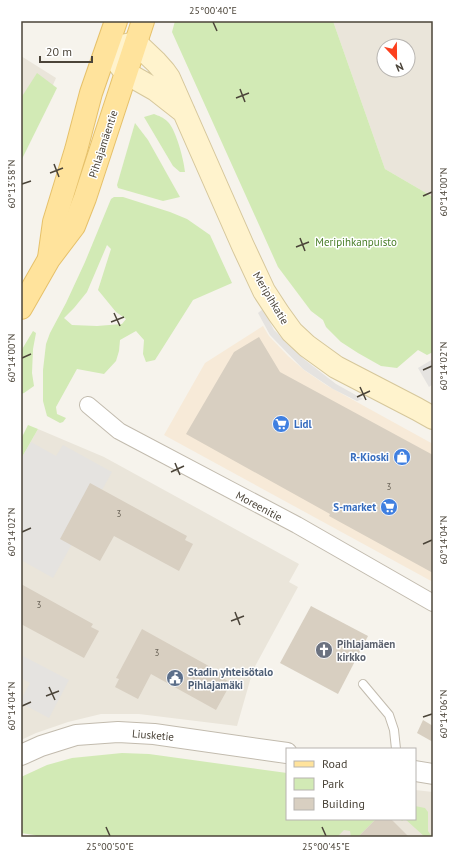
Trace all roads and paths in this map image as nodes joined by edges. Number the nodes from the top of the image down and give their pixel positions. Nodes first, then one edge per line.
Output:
1 (116, 21) edge
2 (143, 21) edge
3 (136, 43) junction
4 (107, 50) junction
5 (126, 73) junction
6 (184, 112) junction
7 (49, 259) junction
8 (21, 308) edge
9 (88, 405) dead end
10 (433, 418) edge
11 (433, 603) edge
12 (363, 684) dead end
13 (396, 748) edge
14 (286, 753) edge
15 (21, 755) edge
16 (416, 772) edge
17 (433, 774) edge

1 - 4 main road, Pihlajamäentie
2 - 3 main road, Pihlajamäentie
3 - 4 main road
3 - 5 main road, Pihlajamäentie
3 - 6 main road, Meripihkatie
4 - 5 main road, Meripihkatie
4 - 7 main road, Pihlajamäentie
5 - 6 main road, Meripihkatie
5 - 7 main road, Pihlajamäentie
6 - 10 main road, Meripihkatie
7 - 8 main road, Pihlajamäentie
9 - 11 street, Moreenitie
12 - 13 lane
14 - 15 street, Liusketie
16 - 17 street

